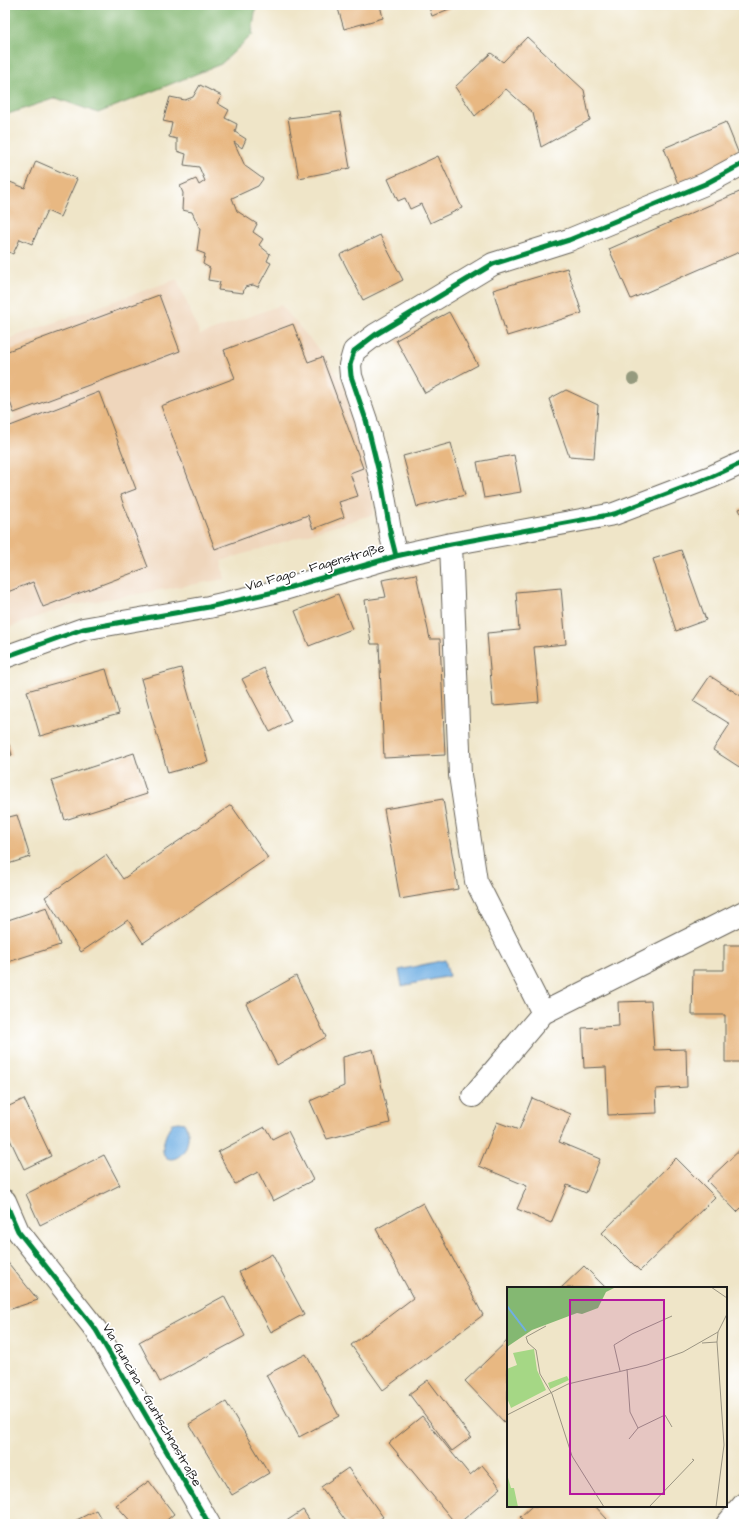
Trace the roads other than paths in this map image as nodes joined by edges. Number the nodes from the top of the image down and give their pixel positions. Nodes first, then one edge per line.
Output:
1 (744, 163) edge
2 (744, 462) edge
3 (451, 544) junction
4 (396, 556) junction
5 (5, 657) edge
6 (744, 912) edge
7 (543, 1013) junction
8 (473, 1096) dead end
9 (5, 1201) edge
10 (744, 1504) edge
11 (210, 1524) edge
12 (727, 1524) edge

1 - 4 street
2 - 3 street, Via Fago - Fagenstraße
3 - 4 street, Via Fago - Fagenstraße
3 - 7 street
4 - 5 street, Via Fago - Fagenstraße
6 - 7 street
7 - 8 street
9 - 11 street, Via Guncina - Guntschnastraße
10 - 12 street

